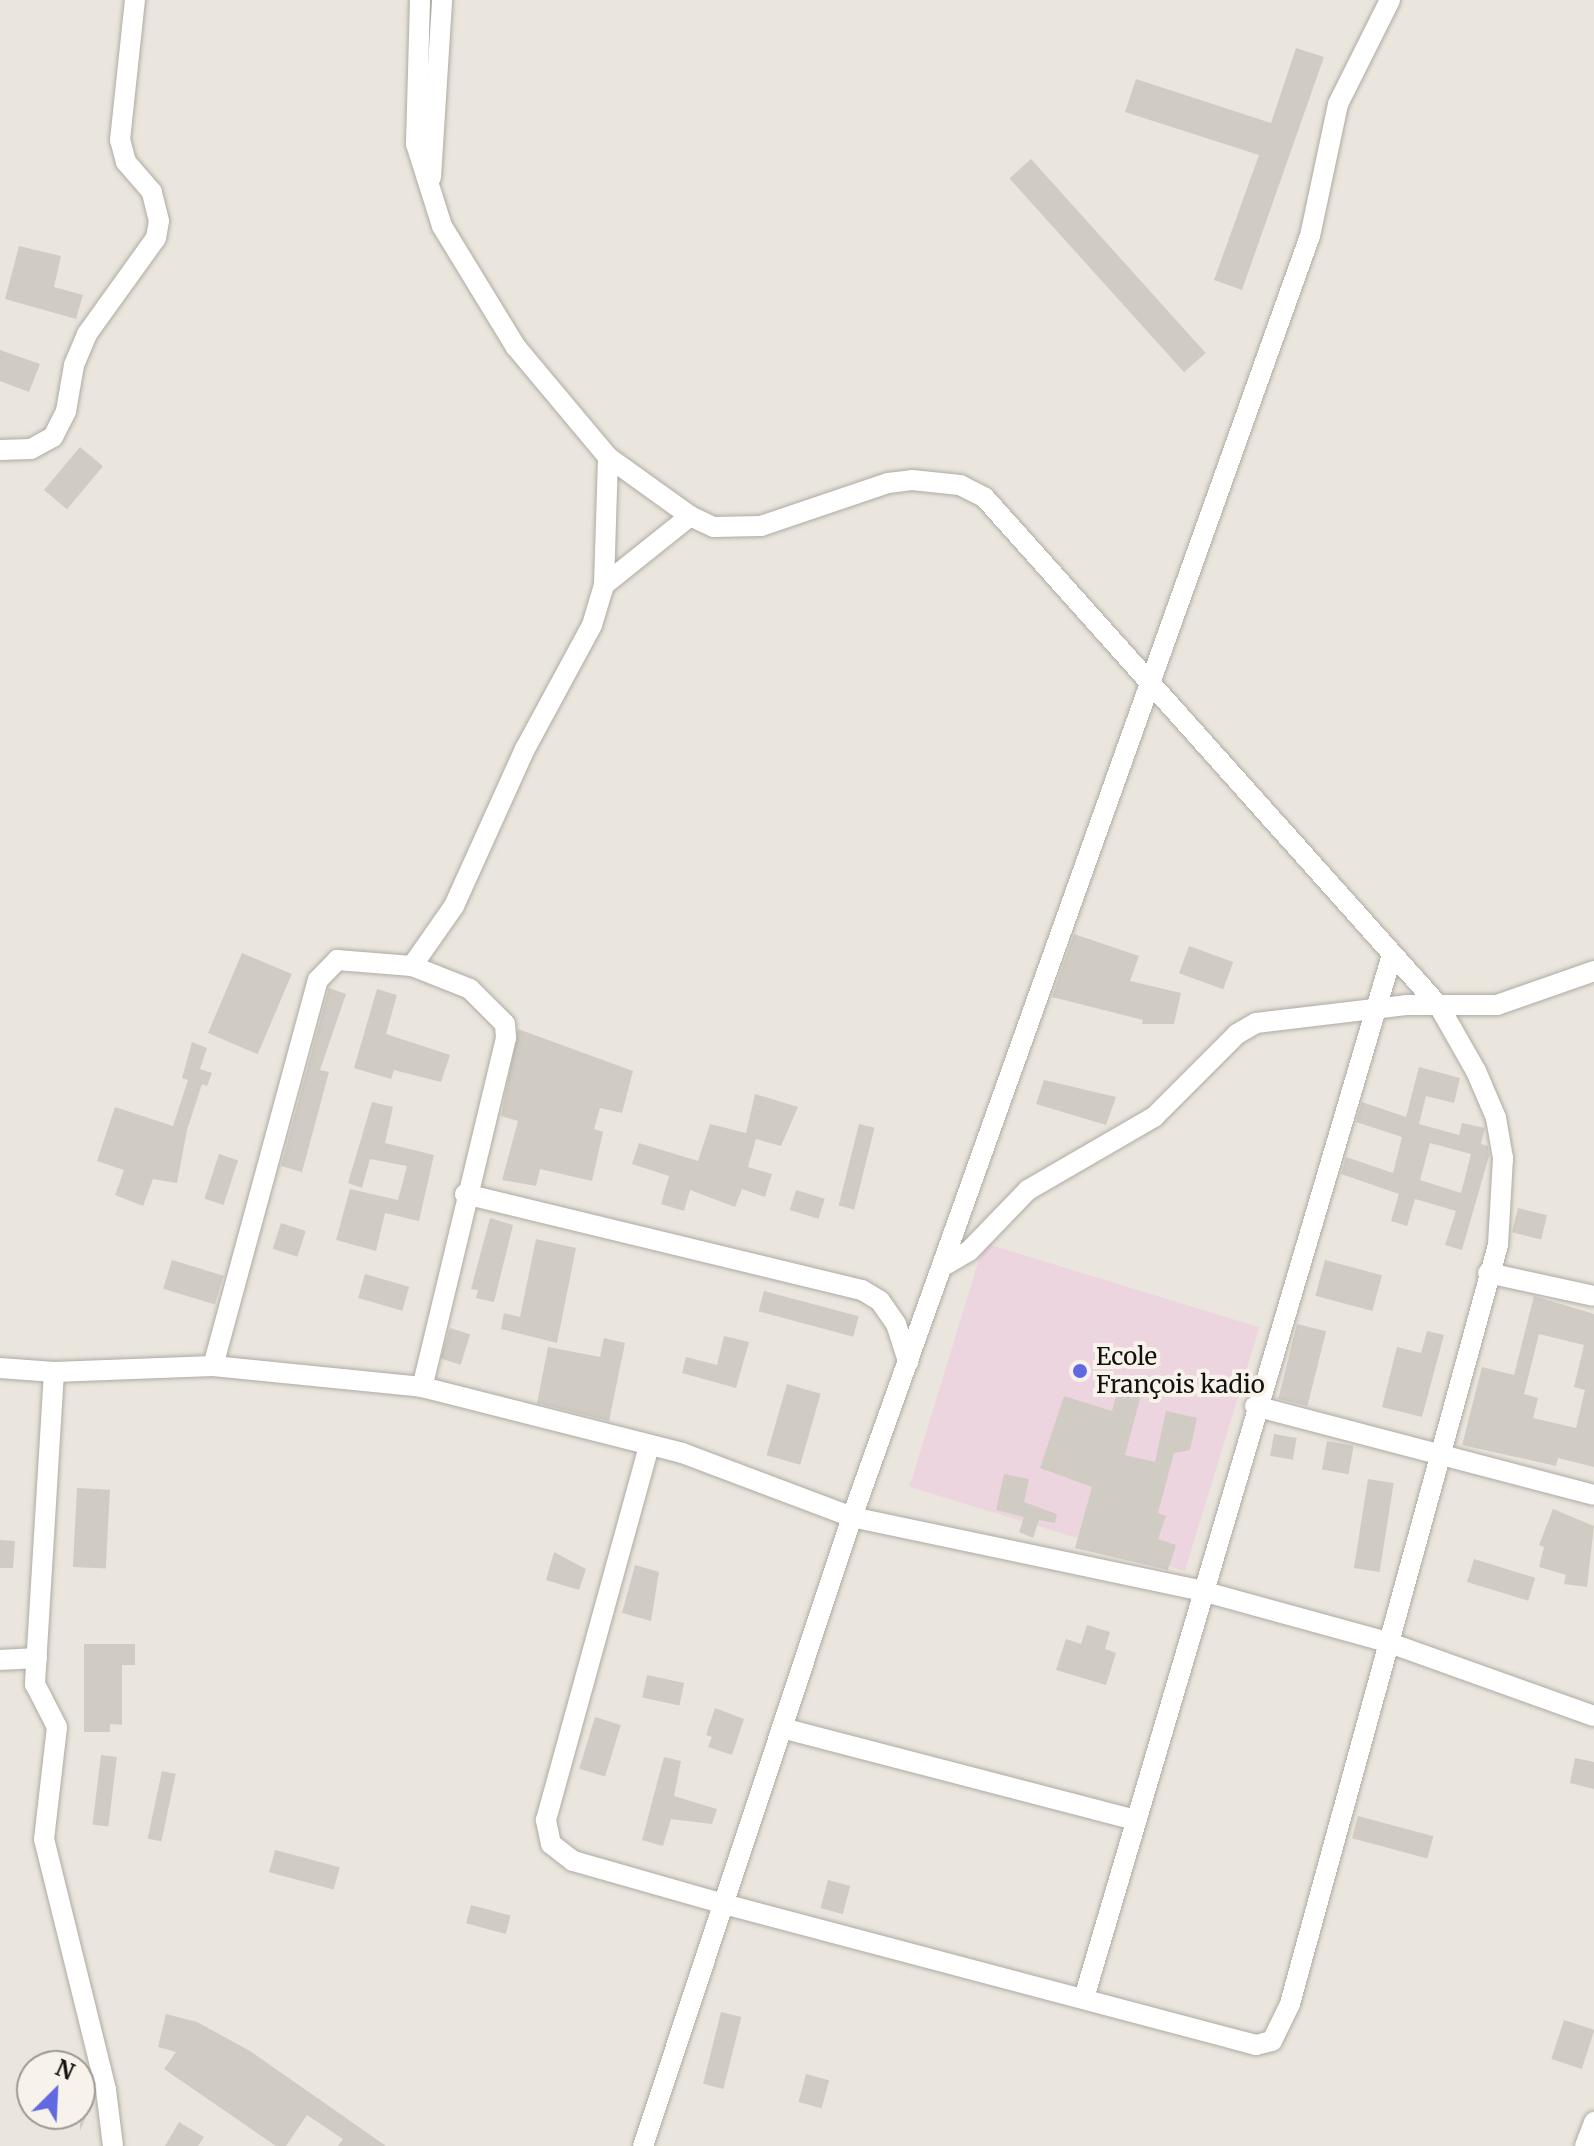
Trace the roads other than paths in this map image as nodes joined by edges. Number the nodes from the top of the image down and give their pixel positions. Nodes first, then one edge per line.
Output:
1 (135, 0) edge
2 (420, 0) edge
3 (1390, 0) edge
4 (445, 3) edge
5 (431, 197) junction
6 (0, 450) edge
7 (608, 457) junction
8 (690, 516) junction
9 (604, 585) junction
10 (1152, 682) junction
11 (1391, 958) junction
12 (412, 966) junction
13 (1594, 971) edge
14 (1439, 1006) junction
15 (1373, 1008) junction
16 (465, 1194) junction
17 (947, 1264) junction
18 (1488, 1273) junction
19 (1594, 1296) edge
20 (908, 1362) junction
21 (213, 1366) junction
22 (0, 1368) edge
23 (54, 1372) junction
24 (422, 1387) junction
25 (1255, 1406) junction
26 (649, 1445) junction
27 (1438, 1453) junction
28 (1594, 1495) edge
29 (852, 1517) junction
30 (1202, 1591) junction
31 (1387, 1642) junction
32 (37, 1658) junction
33 (0, 1660) edge
34 (1594, 1716) edge
35 (782, 1728) junction
36 (1136, 1820) junction
37 (724, 1904) junction
38 (1084, 1998) junction
39 (1594, 2122) edge
40 (113, 2146) edge
41 (643, 2146) edge
42 (1585, 2146) edge

1 - 6 street
2 - 5 street
3 - 10 street
4 - 5 street
5 - 7 street
7 - 8 street
7 - 9 street
8 - 9 street
8 - 10 street
9 - 12 street
10 - 11 street
10 - 17 street
11 - 14 street
11 - 15 street
12 - 16 street
12 - 21 street
13 - 14 street
14 - 15 street
14 - 18 street
15 - 17 street
15 - 25 street
16 - 20 street
16 - 24 street
17 - 20 street
18 - 19 street
18 - 27 street
20 - 29 street
21 - 23 street
21 - 24 street
22 - 23 street
23 - 32 street
24 - 26 street
25 - 27 street
25 - 30 street
26 - 29 street
26 - 37 street
27 - 28 street
27 - 31 street
29 - 30 street
29 - 35 street
30 - 31 street
30 - 36 street
31 - 34 street
31 - 38 street
32 - 33 street
32 - 40 street
35 - 36 street
35 - 37 street
36 - 38 street
37 - 38 street
37 - 41 street
39 - 42 street

